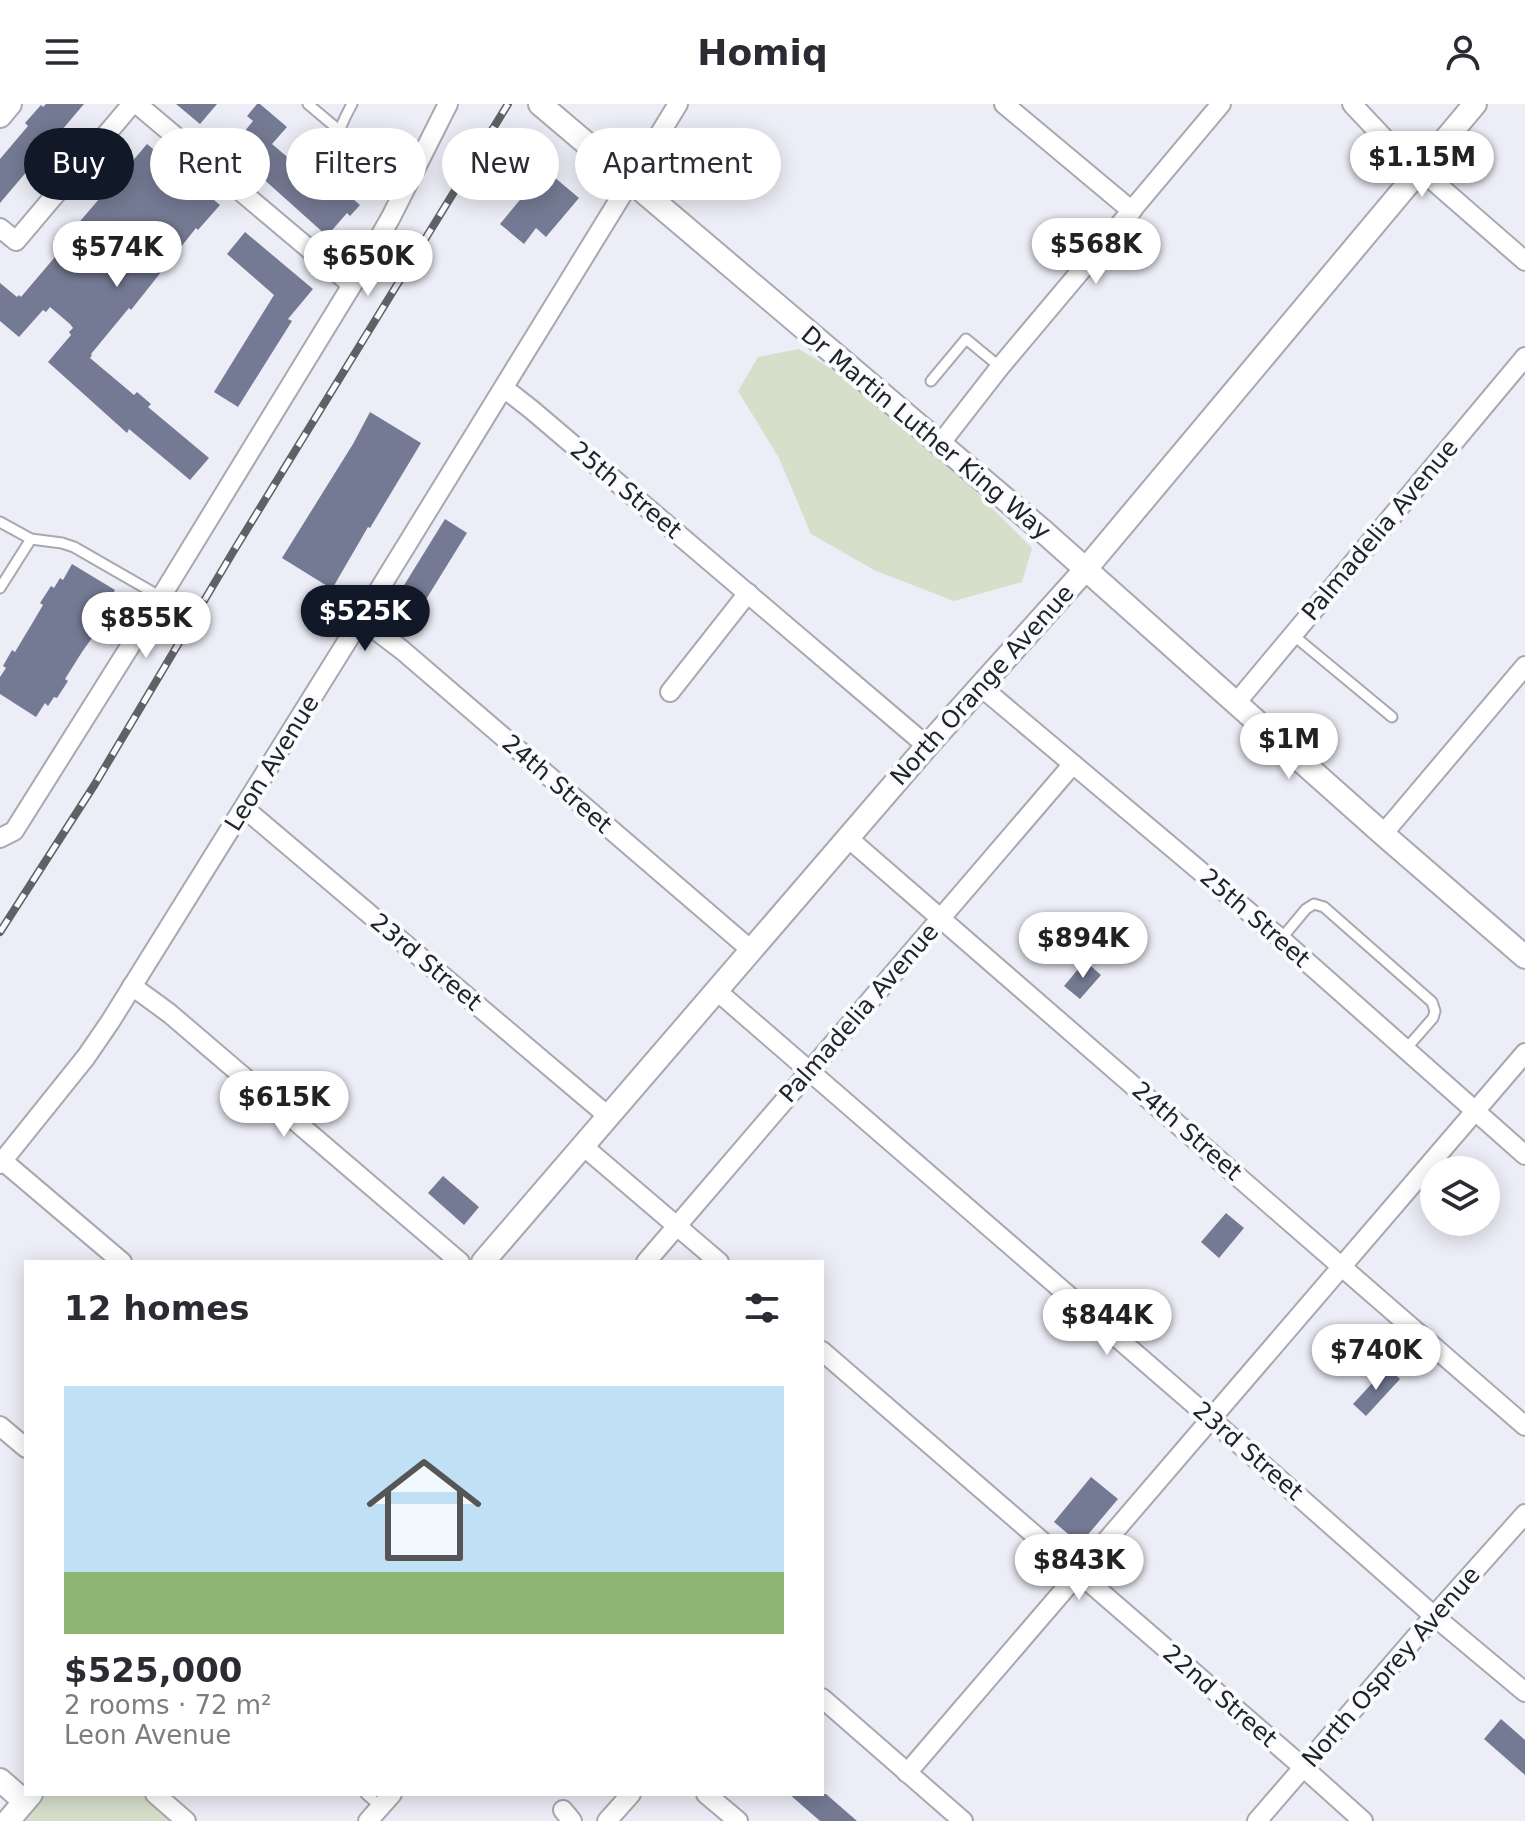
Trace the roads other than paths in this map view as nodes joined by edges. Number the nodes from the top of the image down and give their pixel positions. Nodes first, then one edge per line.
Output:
1 (10, 104) edge
2 (135, 104) edge
3 (308, 104) edge
4 (352, 104) edge
5 (448, 104) edge
6 (540, 104) edge
7 (678, 104) edge
8 (1004, 104) edge
9 (1221, 104) edge
10 (1352, 104) edge
11 (1475, 104) edge
12 (0, 116) edge
13 (336, 128) edge
14 (341, 128) edge
15 (663, 128) edge
16 (575, 134) edge
17 (426, 148) edge
18 (1420, 170) junction
19 (400, 200) edge
20 (618, 200) edge
21 (652, 200) edge
22 (1132, 211) junction
23 (0, 228) edge
24 (1525, 261) edge
25 (352, 285) junction
26 (1525, 357) edge
27 (1000, 367) junction
28 (931, 381) dead end
29 (504, 388) junction
30 (940, 444) junction
31 (0, 522) edge
32 (31, 539) junction
33 (1085, 570) junction
34 (0, 588) edge
35 (748, 593) junction
36 (161, 597) junction
37 (361, 619) junction
38 (1293, 635) junction
39 (1525, 666) edge
40 (980, 686) junction
41 (670, 692) dead end
42 (1236, 703) junction
43 (1392, 717) dead end
44 (927, 746) junction
45 (1073, 764) junction
46 (244, 808) junction
47 (7, 834) edge
48 (1383, 834) junction
49 (848, 838) junction
50 (941, 918) junction
51 (1281, 939) junction
52 (751, 950) junction
53 (1524, 954) edge
54 (132, 986) junction
55 (717, 991) junction
56 (1405, 1050) junction
57 (1523, 1060) edge
58 (809, 1071) junction
59 (1475, 1111) junction
60 (608, 1116) junction
61 (583, 1146) junction
62 (1525, 1155) edge
63 (1, 1163) edge
64 (677, 1226) junction
65 (120, 1260) edge
66 (458, 1260) edge
67 (485, 1260) edge
68 (648, 1260) edge
69 (717, 1260) edge
70 (1342, 1266) junction
71 (824, 1353) edge
72 (1211, 1419) junction
73 (0, 1426) edge
74 (1525, 1426) edge
75 (24, 1446) edge
76 (1525, 1514) edge
77 (1079, 1574) junction
78 (1434, 1616) junction
79 (1525, 1692) edge
80 (824, 1700) edge
81 (1304, 1768) junction
82 (907, 1773) junction
83 (0, 1780) edge
84 (24, 1795) edge
85 (157, 1796) edge
86 (629, 1796) edge
87 (708, 1796) edge
88 (28, 1798) edge
89 (8, 1821) edge
90 (186, 1821) edge
91 (607, 1821) edge
92 (738, 1821) edge
93 (963, 1821) edge
94 (1257, 1821) edge
95 (1363, 1821) edge

1 - 12 street
2 - 23 street
2 - 25 street
3 - 13 lane
4 - 14 lane
5 - 17 street
6 - 16 street, Dr Martin Luther King Way
7 - 15 street, Leon Avenue
8 - 22 street
9 - 22 street
10 - 18 street
11 - 18 street, North Orange Avenue
18 - 24 street
18 - 33 street, North Orange Avenue
19 - 25 street
20 - 29 street, Leon Avenue
21 - 30 street, Dr Martin Luther King Way
22 - 27 street
25 - 36 street
26 - 38 street, Palmadelia Avenue
27 - 28 lane
27 - 30 street
29 - 35 street, 25th Street
29 - 37 street, Leon Avenue
30 - 33 street, Dr Martin Luther King Way
31 - 32 lane
32 - 34 lane
32 - 36 lane
33 - 40 street, North Orange Avenue
33 - 42 street, Dr Martin Luther King Way
35 - 41 street
35 - 44 street, 25th Street
36 - 47 street
37 - 46 street, Leon Avenue
37 - 52 street, 24th Street
38 - 42 street, Palmadelia Avenue
38 - 43 lane
39 - 48 street
40 - 44 street, North Orange Avenue
40 - 45 street, 25th Street
42 - 48 street, Dr Martin Luther King Way
44 - 49 street, North Orange Avenue
45 - 50 street, Palmadelia Avenue
45 - 51 street, 25th Street
46 - 54 street, Leon Avenue
46 - 60 street, 23rd Street
48 - 53 street, Dr Martin Luther King Way
49 - 50 street, 24th Street
49 - 52 street, North Orange Avenue
50 - 58 street, Palmadelia Avenue
50 - 70 street, 24th Street
51 - 56 street, 25th Street
51 - 56 lane
52 - 55 street, North Orange Avenue
54 - 63 street, Leon Avenue
54 - 66 street
55 - 58 street, 23rd Street
55 - 60 street, North Orange Avenue
56 - 59 street, 25th Street
57 - 59 street
58 - 64 street, Palmadelia Avenue
58 - 72 street, 23rd Street
59 - 62 street, 25th Street
59 - 70 street
60 - 61 street, North Orange Avenue
61 - 64 street
61 - 67 street, North Orange Avenue
63 - 65 street
64 - 68 street, Palmadelia Avenue
64 - 69 street
70 - 72 street
70 - 74 street, 24th Street
71 - 77 street, 22nd Street
72 - 77 street
72 - 78 street, 23rd Street
73 - 75 street
76 - 78 street, North Osprey Avenue
77 - 81 street, 22nd Street
77 - 82 street
78 - 79 street, 23rd Street
78 - 81 street, North Osprey Avenue
80 - 82 street
81 - 94 street, North Osprey Avenue
81 - 95 street, 22nd Street
82 - 93 street
83 - 84 street
85 - 90 street
86 - 91 street
87 - 92 street
88 - 89 street

